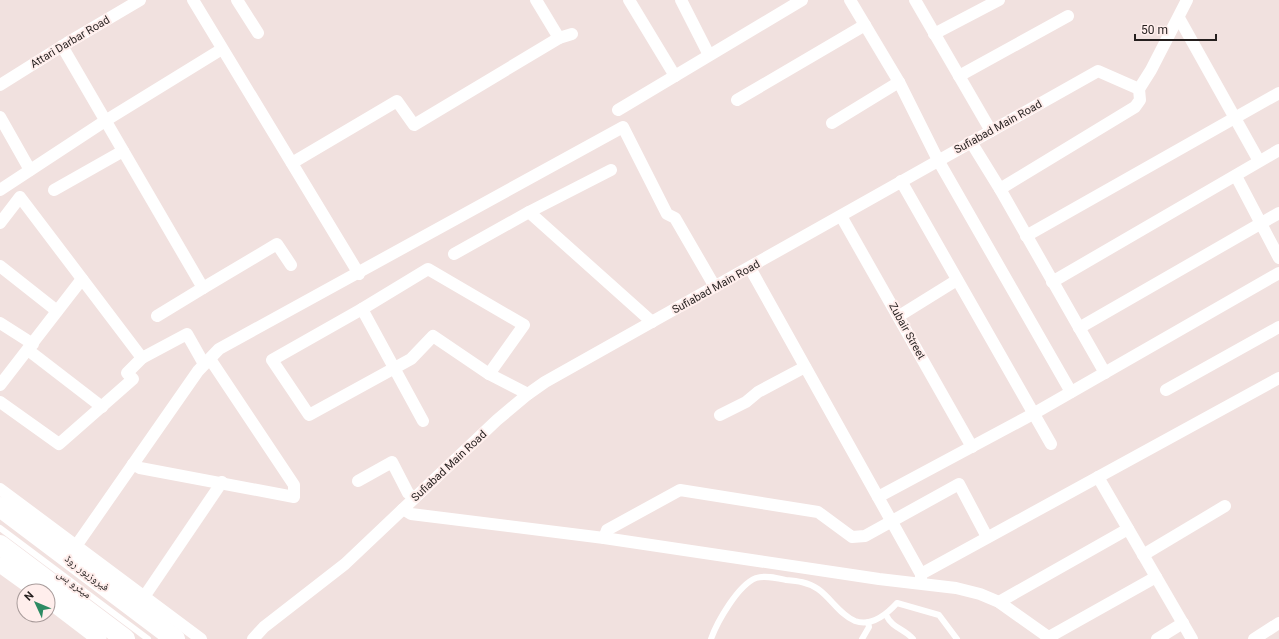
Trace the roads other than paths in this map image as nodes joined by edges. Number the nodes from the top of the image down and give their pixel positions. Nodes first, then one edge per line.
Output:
1 (140, 0) edge
2 (192, 0) edge
3 (237, 0) edge
4 (536, 0) edge
5 (629, 0) edge
6 (681, 0) edge
7 (802, 0) edge
8 (850, 0) edge
9 (915, 0) edge
10 (999, 0) edge
11 (1187, 0) edge
12 (1068, 16) dead end
13 (1179, 18) junction
14 (865, 25) junction
15 (258, 33) dead end
16 (572, 34) dead end
17 (934, 34) junction
18 (559, 38) junction
19 (62, 46) junction
20 (222, 49) junction
21 (709, 55) junction
22 (674, 76) junction
23 (959, 76) junction
24 (899, 82) junction
25 (0, 85) edge
26 (1139, 89) junction
27 (1279, 93) edge
28 (737, 100) dead end
29 (618, 110) dead end
30 (0, 117) edge
31 (1234, 119) junction
32 (105, 121) junction
33 (832, 123) dead end
34 (991, 130) junction
35 (971, 142) junction
36 (1279, 150) edge
37 (123, 151) junction
38 (938, 160) junction
39 (1259, 162) junction
40 (292, 163) junction
41 (30, 170) junction
42 (611, 170) dead end
43 (1236, 176) junction
44 (900, 181) junction
45 (1000, 189) junction
46 (0, 190) edge
47 (54, 190) dead end
48 (529, 212) junction
49 (1279, 213) edge
50 (841, 216) junction
51 (0, 223) edge
52 (1260, 223) junction
53 (1026, 236) junction
54 (454, 254) dead end
55 (1279, 258) edge
56 (291, 265) dead end
57 (0, 266) edge
58 (750, 268) junction
59 (1279, 273) edge
60 (359, 274) junction
61 (82, 279) junction
62 (957, 280) junction
63 (1052, 282) junction
64 (715, 287) junction
65 (203, 288) junction
66 (362, 309) junction
67 (57, 311) junction
68 (158, 316) dead end
69 (899, 316) junction
70 (652, 322) junction
71 (0, 323) edge
72 (1279, 327) edge
73 (1079, 328) junction
74 (30, 347) junction
75 (142, 358) junction
76 (207, 361) junction
77 (805, 367) junction
78 (395, 368) junction
79 (1105, 373) junction
80 (490, 374) junction
81 (1279, 378) edge
82 (0, 385) edge
83 (1166, 390) dead end
84 (1071, 392) junction
85 (528, 394) junction
86 (0, 402) edge
87 (102, 407) junction
88 (1033, 414) junction
89 (720, 415) dead end
90 (423, 421) dead end
91 (1051, 444) dead end
92 (972, 447) junction
93 (133, 464) junction
94 (1098, 477) junction
95 (358, 481) dead end
96 (222, 482) junction
97 (0, 489) edge
98 (878, 497) junction
99 (414, 498) junction
100 (1225, 506) dead end
101 (0, 508) edge
102 (403, 509) junction
103 (892, 521) junction
104 (0, 528) edge
105 (1128, 528) junction
106 (987, 537) junction
107 (604, 538) junction
108 (0, 545) edge
109 (76, 546) junction
110 (1143, 555) junction
111 (0, 565) edge
112 (1156, 576) junction
113 (921, 578) junction
114 (25, 583) edge
115 (144, 597) junction
116 (999, 602) junction
117 (56, 606) edge
118 (886, 615) junction
119 (868, 622) junction
120 (1183, 623) junction
121 (1279, 623) edge
122 (95, 638) edge
123 (1050, 638) edge
124 (125, 639) edge
125 (148, 639) edge
126 (175, 639) edge
127 (201, 639) edge
128 (253, 639) edge
129 (711, 639) edge
130 (862, 639) edge
131 (913, 639) edge
132 (957, 639) edge
133 (1157, 639) edge
134 (1192, 639) edge
135 (1254, 639) edge

1 - 19 street, Attari Darbar Road
2 - 20 street
3 - 15 street
4 - 18 street
5 - 22 street
6 - 21 street
7 - 21 street
8 - 14 street
9 - 17 street
10 - 17 street
11 - 13 street
12 - 23 street
13 - 26 street
13 - 31 street
14 - 24 street
14 - 28 street
16 - 18 street
17 - 23 street
18 - 40 street
19 - 25 street, Attari Darbar Road
19 - 32 street
20 - 32 street
20 - 40 street
21 - 22 street
22 - 29 street
23 - 34 street
24 - 33 street
24 - 38 street
26 - 34 street, Sufiabad Main Road
26 - 45 street
27 - 31 street
30 - 41 street
31 - 39 street
31 - 53 street
32 - 37 street
32 - 41 street
34 - 35 street, Sufiabad Main Road
35 - 38 street, Sufiabad Main Road
35 - 45 street
36 - 39 street
37 - 47 street
37 - 65 street
38 - 44 street, Sufiabad Main Road
38 - 84 street
39 - 43 street
40 - 60 street
41 - 46 street
42 - 48 street
43 - 52 street
43 - 63 street
44 - 50 street, Sufiabad Main Road
44 - 62 street
45 - 53 street
48 - 54 street
48 - 70 street
49 - 52 street
50 - 58 street, Sufiabad Main Road
50 - 69 street, Zubair Street
51 - 61 street
52 - 55 street
52 - 73 street
53 - 63 street
56 - 65 street
57 - 67 street
58 - 64 street, Sufiabad Main Road
58 - 77 street
59 - 79 street
60 - 64 street
60 - 76 street
61 - 67 street
61 - 75 street
62 - 69 street
62 - 88 street
63 - 73 street
64 - 70 street, Sufiabad Main Road
65 - 68 street
66 - 78 street
66 - 78 street
66 - 80 street
67 - 74 street
69 - 92 street, Zubair Street
70 - 85 street, Sufiabad Main Road
71 - 74 street
72 - 83 street
73 - 79 street
74 - 82 street
74 - 87 street
75 - 76 street
75 - 87 street
76 - 93 street
76 - 96 street
77 - 89 street
77 - 98 street
78 - 80 street
78 - 90 street
79 - 84 street
80 - 85 street
81 - 94 street
84 - 88 street
85 - 99 street, Sufiabad Main Road
86 - 87 street
88 - 91 street
88 - 92 street
92 - 98 street
93 - 96 street
93 - 109 street
94 - 105 street
94 - 106 street
95 - 99 street
96 - 115 street
97 - 109 street
98 - 103 street
99 - 102 street, Sufiabad Main Road
100 - 110 street
101 - 126 main road, فیروزپور روڈ
102 - 107 street
102 - 128 street, Sufiabad Main Road
103 - 106 street
103 - 107 street
103 - 113 street
104 - 125 lane, میٹرو بس
105 - 110 street
105 - 116 street
106 - 113 street
107 - 113 street
108 - 124 main road
109 - 115 street
110 - 112 street
111 - 114 street
112 - 120 street
112 - 123 street
113 - 116 street
115 - 127 street
116 - 123 street
117 - 122 street
118 - 119 lane
118 - 131 lane
118 - 132 lane
119 - 129 lane
119 - 130 lane
120 - 133 street
120 - 134 street
121 - 135 street

